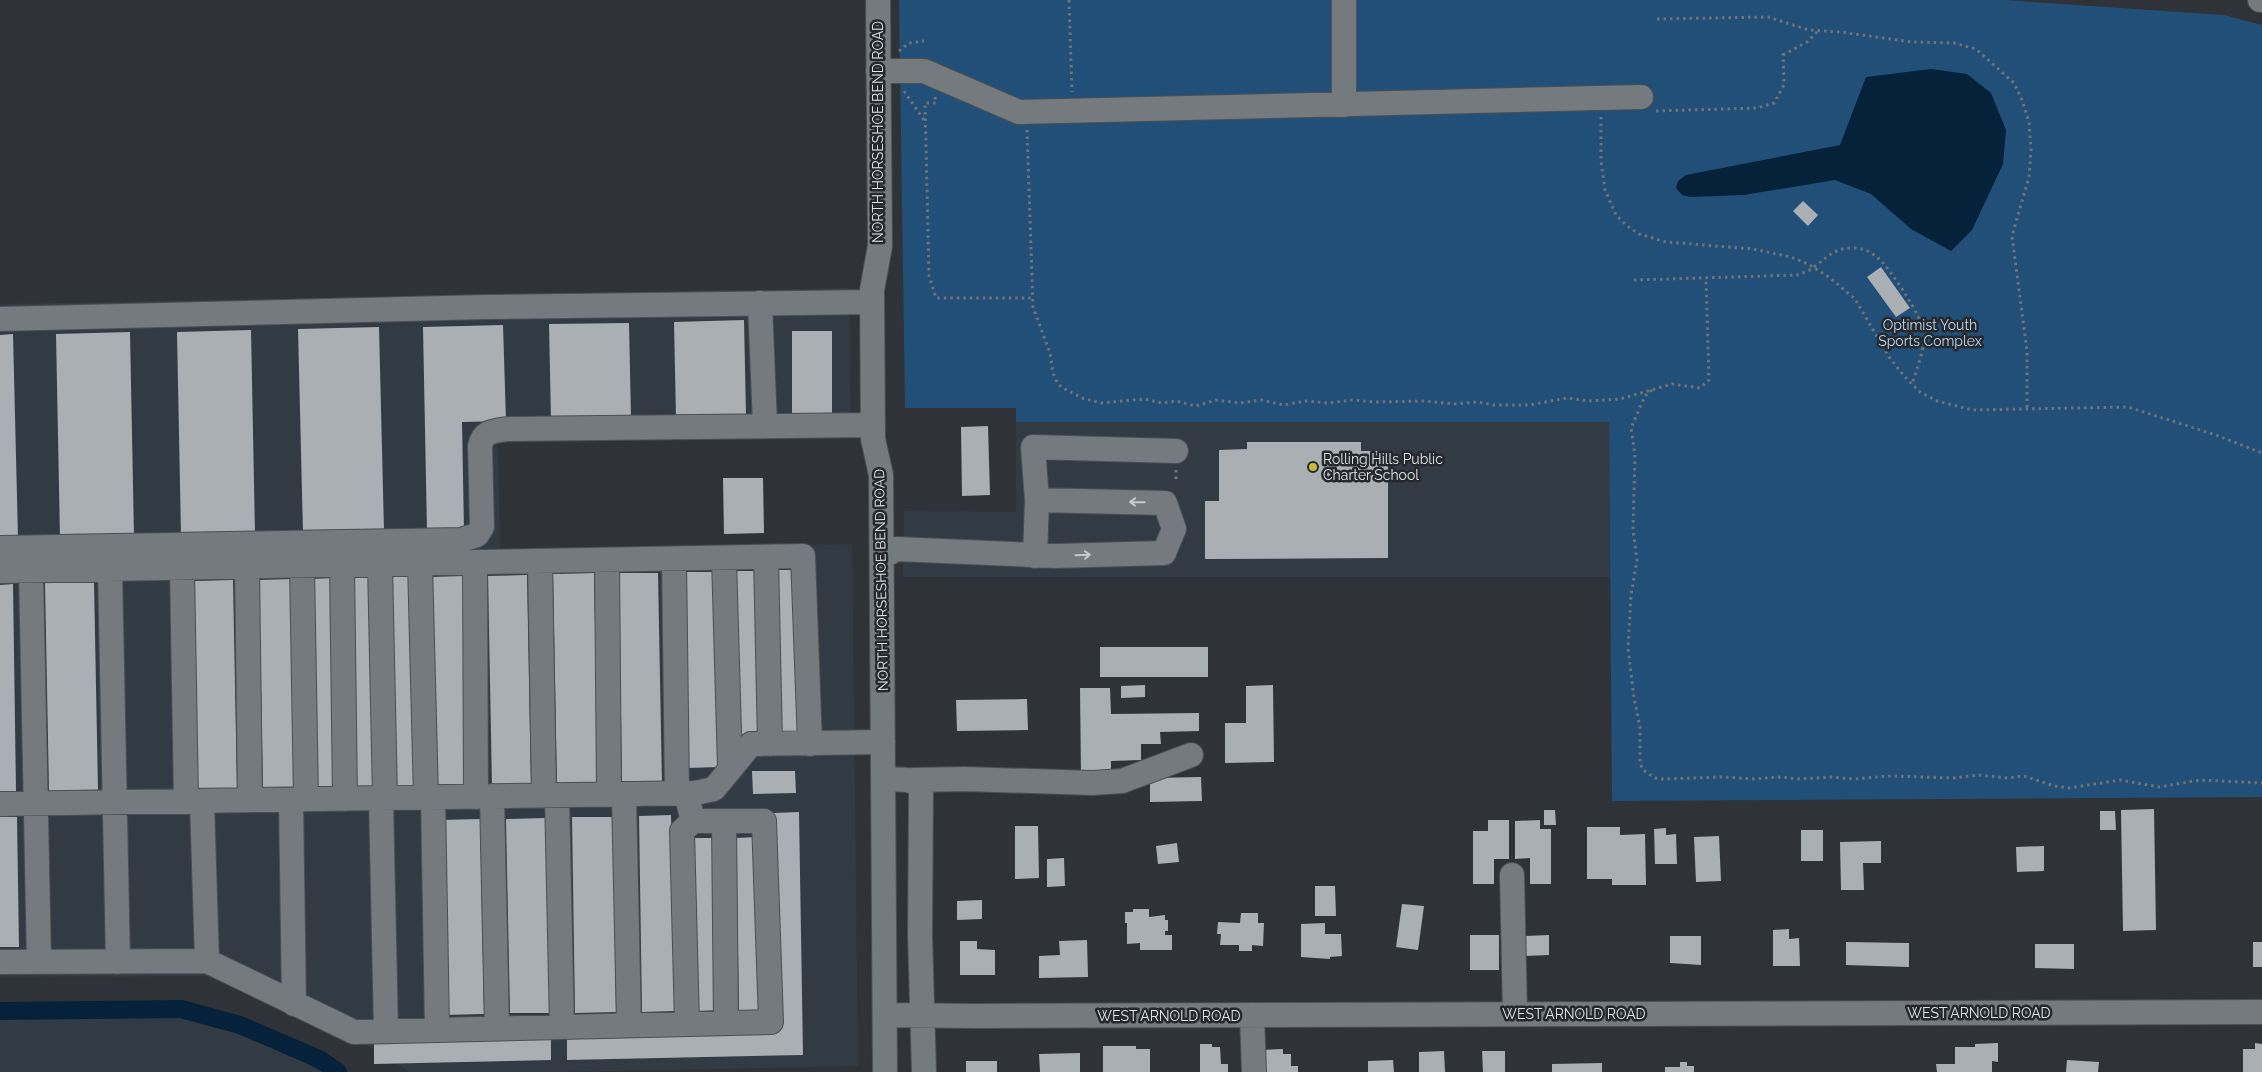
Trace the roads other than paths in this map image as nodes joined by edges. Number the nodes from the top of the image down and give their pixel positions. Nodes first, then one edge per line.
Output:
1 (878, 0) edge
2 (1344, 0) edge
3 (878, 71) junction
4 (1641, 97) dead end
5 (1344, 105) junction
6 (872, 302) junction
7 (760, 303) junction
8 (0, 319) edge
9 (873, 425) junction
10 (765, 426) junction
11 (1176, 451) dead end
12 (1037, 500) junction
13 (0, 548) edge
14 (1035, 556) junction
15 (766, 557) junction
16 (882, 557) junction
17 (724, 558) junction
18 (674, 559) junction
19 (607, 560) junction
20 (540, 561) junction
21 (475, 562) junction
22 (380, 564) junction
23 (420, 564) junction
24 (342, 565) junction
25 (302, 566) junction
26 (247, 567) junction
27 (182, 568) junction
28 (110, 569) junction
29 (31, 570) junction
30 (0, 571) edge
31 (884, 742) junction
32 (770, 744) junction
33 (810, 744) junction
34 (1191, 755) dead end
35 (730, 768) junction
36 (884, 780) junction
37 (912, 780) junction
38 (681, 793) junction
39 (617, 794) junction
40 (551, 795) junction
41 (484, 796) junction
42 (429, 797) junction
43 (383, 798) junction
44 (346, 799) junction
45 (250, 800) junction
46 (298, 800) junction
47 (194, 801) junction
48 (115, 802) junction
49 (0, 804) edge
50 (34, 804) junction
51 (693, 821) junction
52 (724, 822) junction
53 (1512, 875) dead end
54 (207, 961) junction
55 (0, 962) edge
56 (39, 962) junction
57 (118, 962) junction
58 (294, 1004) junction
59 (2262, 1012) edge
60 (1515, 1014) junction
61 (886, 1015) junction
62 (923, 1015) junction
63 (1252, 1015) junction
64 (726, 1023) junction
65 (687, 1024) junction
66 (628, 1025) junction
67 (562, 1027) junction
68 (497, 1028) junction
69 (437, 1029) junction
70 (386, 1031) junction
71 (886, 1072) edge
72 (924, 1072) edge
73 (1254, 1072) edge

1 - 3 street, NORTH HORSESHOE BEND ROAD
2 - 5 street
3 - 5 street
3 - 6 street, NORTH HORSESHOE BEND ROAD
4 - 5 street
6 - 7 street
6 - 9 street, NORTH HORSESHOE BEND ROAD
7 - 8 street
7 - 10 street
9 - 10 street
9 - 16 street, NORTH HORSESHOE BEND ROAD
10 - 13 street
11 - 12 street
12 - 14 street
14 -> 12 street
14 - 16 street
15 - 17 street
15 - 32 street
15 - 33 street
16 - 31 street, NORTH HORSESHOE BEND ROAD
17 - 18 street
17 - 35 street
18 - 19 street
18 - 38 street
19 - 20 street
19 - 39 street
20 - 21 street
20 - 40 street
21 - 23 street
21 - 41 street
22 - 23 street
22 - 24 street
22 - 43 street
23 - 42 street
24 - 25 street
24 - 44 street
25 - 26 street
25 - 46 street
26 - 27 street
26 - 45 street
27 - 28 street
27 - 47 street
28 - 29 street
28 - 48 street
29 - 30 street
29 - 50 street
31 - 33 street
31 - 36 street, NORTH HORSESHOE BEND ROAD
32 - 33 street
32 - 35 street
34 - 37 street
35 - 38 street
36 - 37 street
36 - 61 street, NORTH HORSESHOE BEND ROAD
37 - 62 street
38 - 39 street
38 - 51 street
39 - 40 street
39 - 66 street
40 - 41 street
40 - 67 street
41 - 42 street
41 - 68 street
42 - 43 street
42 - 69 street
43 - 44 street
43 - 70 street
44 - 46 street
45 - 46 street
45 - 47 street
46 - 58 street
47 - 48 street
47 - 54 street
48 - 50 street
48 - 57 street
49 - 50 street
50 - 56 street
51 - 52 street
51 - 65 street
52 - 64 street
52 - 64 street
53 - 60 street
54 - 57 street
54 - 58 street
55 - 56 street
56 - 57 street
58 - 70 street
59 - 60 street, WEST ARNOLD ROAD
60 - 63 street, WEST ARNOLD ROAD
61 - 62 street, WEST ARNOLD ROAD
61 - 71 street, NORTH HORSESHOE BEND ROAD
62 - 63 street, WEST ARNOLD ROAD
62 - 72 street
63 - 73 street
64 - 65 street
65 - 66 street
66 - 67 street
67 - 68 street
68 - 69 street
69 - 70 street

